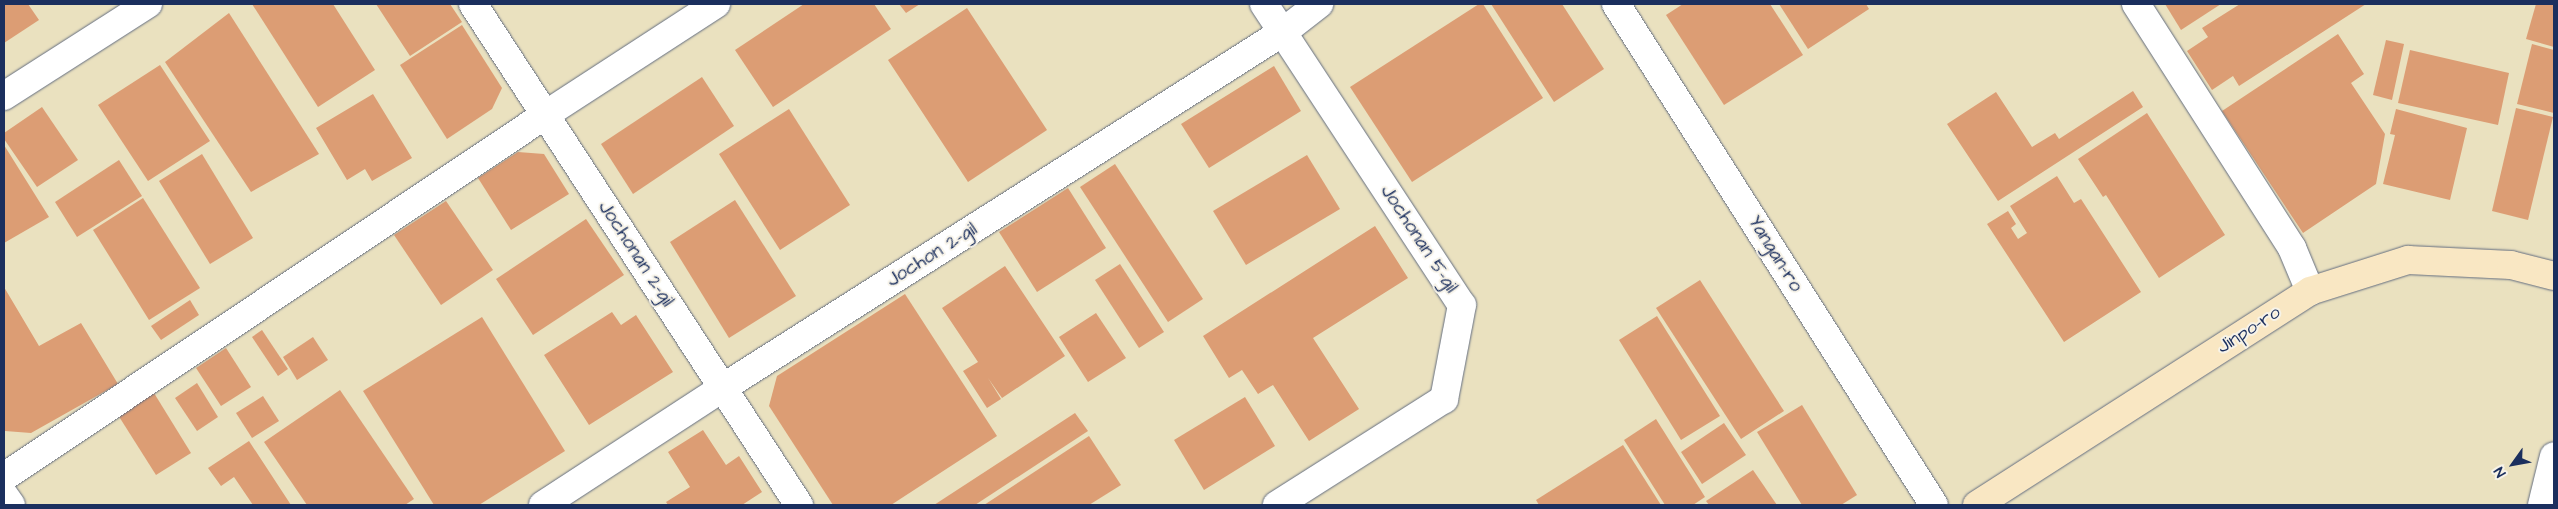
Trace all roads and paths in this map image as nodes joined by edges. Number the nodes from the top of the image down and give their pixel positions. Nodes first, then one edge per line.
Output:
1 (148, 4) edge
2 (473, 4) edge
3 (716, 4) edge
4 (1264, 4) edge
5 (1319, 4) edge
6 (1616, 4) edge
7 (2136, 4) edge
8 (1283, 32) junction
9 (4, 96) edge
10 (545, 115) junction
11 (2554, 276) edge
12 (2310, 291) junction
13 (724, 387) junction
14 (2554, 456) edge
15 (4, 477) edge
16 (4, 495) edge
17 (11, 505) edge
18 (543, 505) edge
19 (799, 505) edge
20 (1277, 505) edge
21 (1934, 505) edge
22 (1977, 505) edge
23 (2542, 505) edge

1 - 9 street
2 - 10 street, Jochonan 2-gil
3 - 10 street
4 - 8 street, Jochonan 5-gil
5 - 8 street, Jochon 2-gil
6 - 21 street, Yangan-ro
7 - 12 street
8 - 13 street, Jochon 2-gil
8 - 20 street, Jochonan 5-gil
10 - 13 street, Jochonan 2-gil
10 - 15 street
11 - 12 street, Jinpo-ro
12 - 22 street, Jinpo-ro
13 - 18 street, Jochon 2-gil
13 - 19 street, Jochonan 2-gil
14 - 23 street
16 - 17 street

